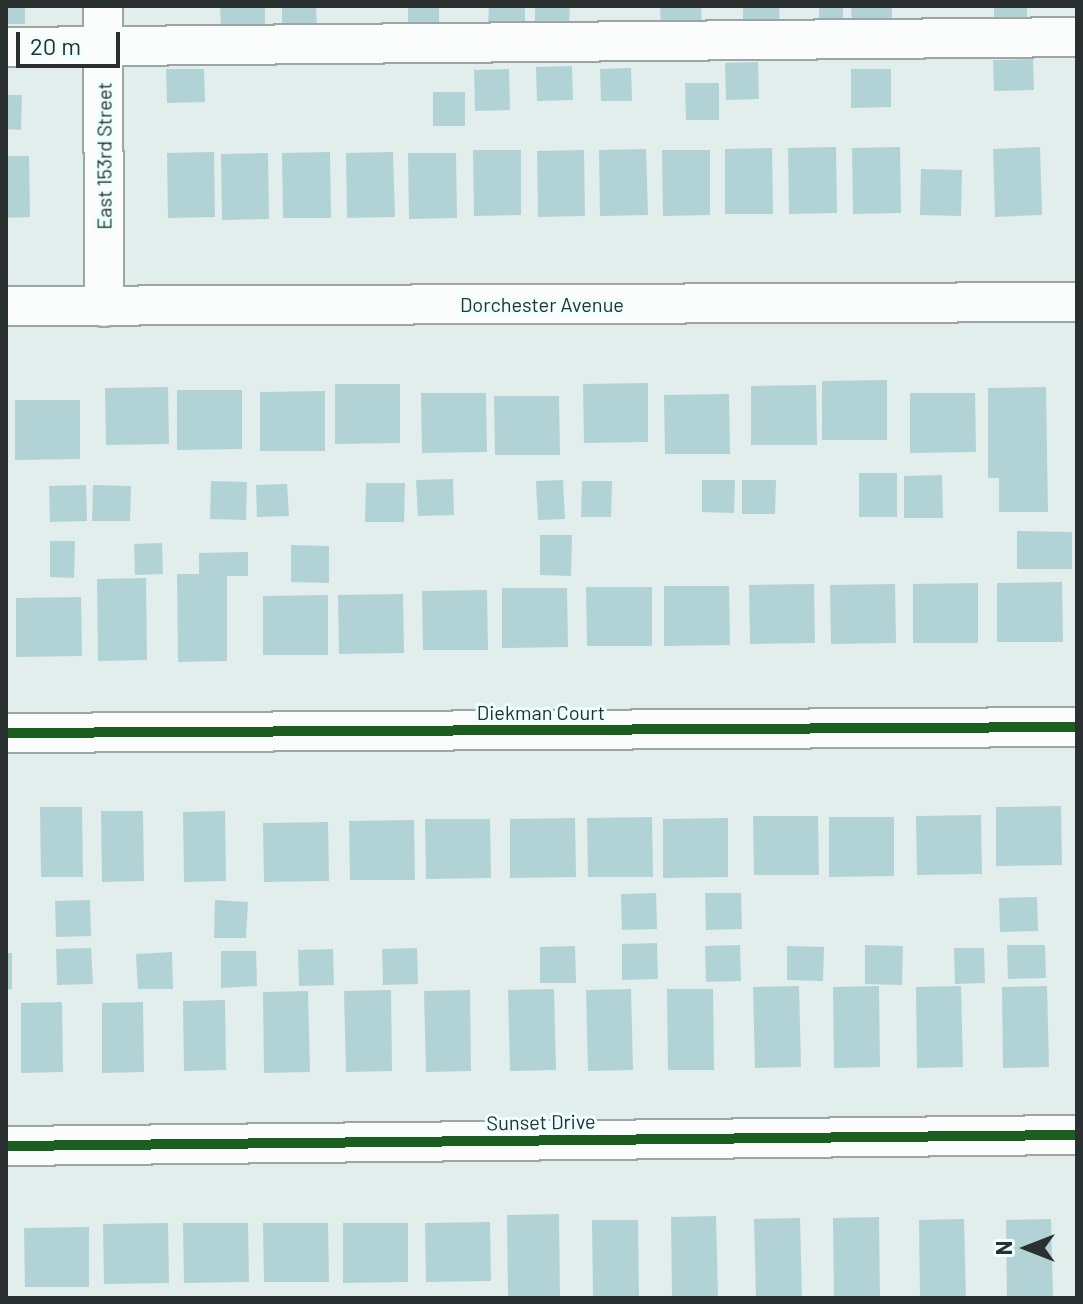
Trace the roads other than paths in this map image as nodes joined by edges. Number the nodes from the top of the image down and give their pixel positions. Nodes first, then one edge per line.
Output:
1 (103, 6) edge
2 (1077, 37) edge
3 (104, 46) junction
4 (6, 47) edge
5 (1077, 302) edge
6 (6, 306) edge
7 (104, 307) junction
8 (1077, 727) edge
9 (6, 733) edge
10 (1077, 1135) edge
11 (6, 1146) edge

1 - 3 street, East 153rd Street
2 - 3 street
3 - 4 street
3 - 7 street, East 153rd Street
5 - 7 street, Dorchester Avenue
6 - 7 street, Dorchester Avenue
8 - 9 street, Diekman Court
10 - 11 street, Sunset Drive

